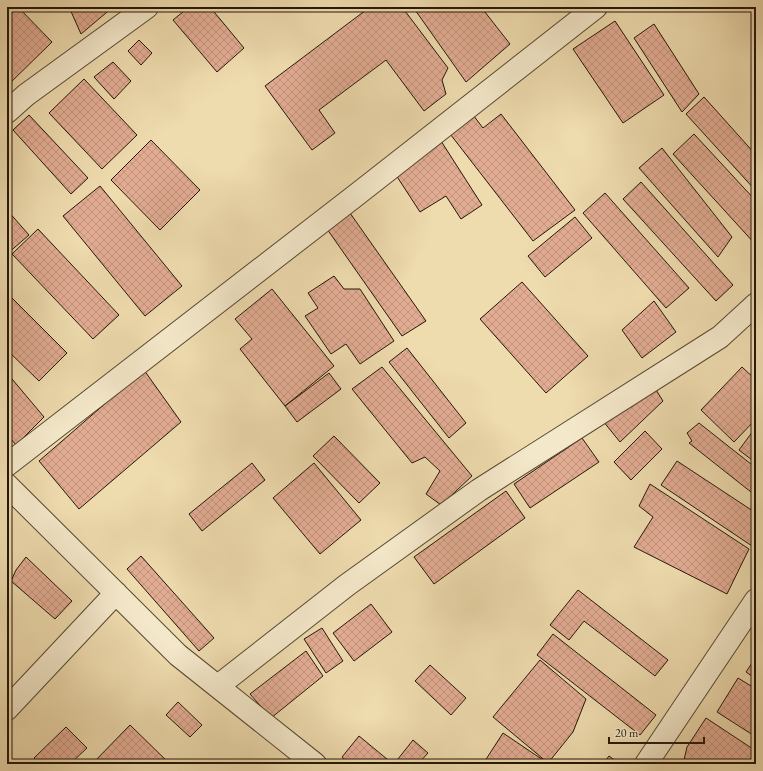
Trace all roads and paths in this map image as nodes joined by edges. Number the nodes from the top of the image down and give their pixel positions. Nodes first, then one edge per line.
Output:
1 (147, 7) edge
2 (596, 7) edge
3 (7, 112) edge
4 (756, 304) edge
5 (7, 464) edge
6 (7, 485) edge
7 (116, 593) junction
8 (756, 600) edge
9 (218, 686) junction
10 (7, 708) edge
11 (315, 764) edge
12 (646, 764) edge

1 - 3 street
2 - 5 street
4 - 9 street
6 - 7 street
7 - 9 street
7 - 10 street
8 - 12 street
9 - 11 street

